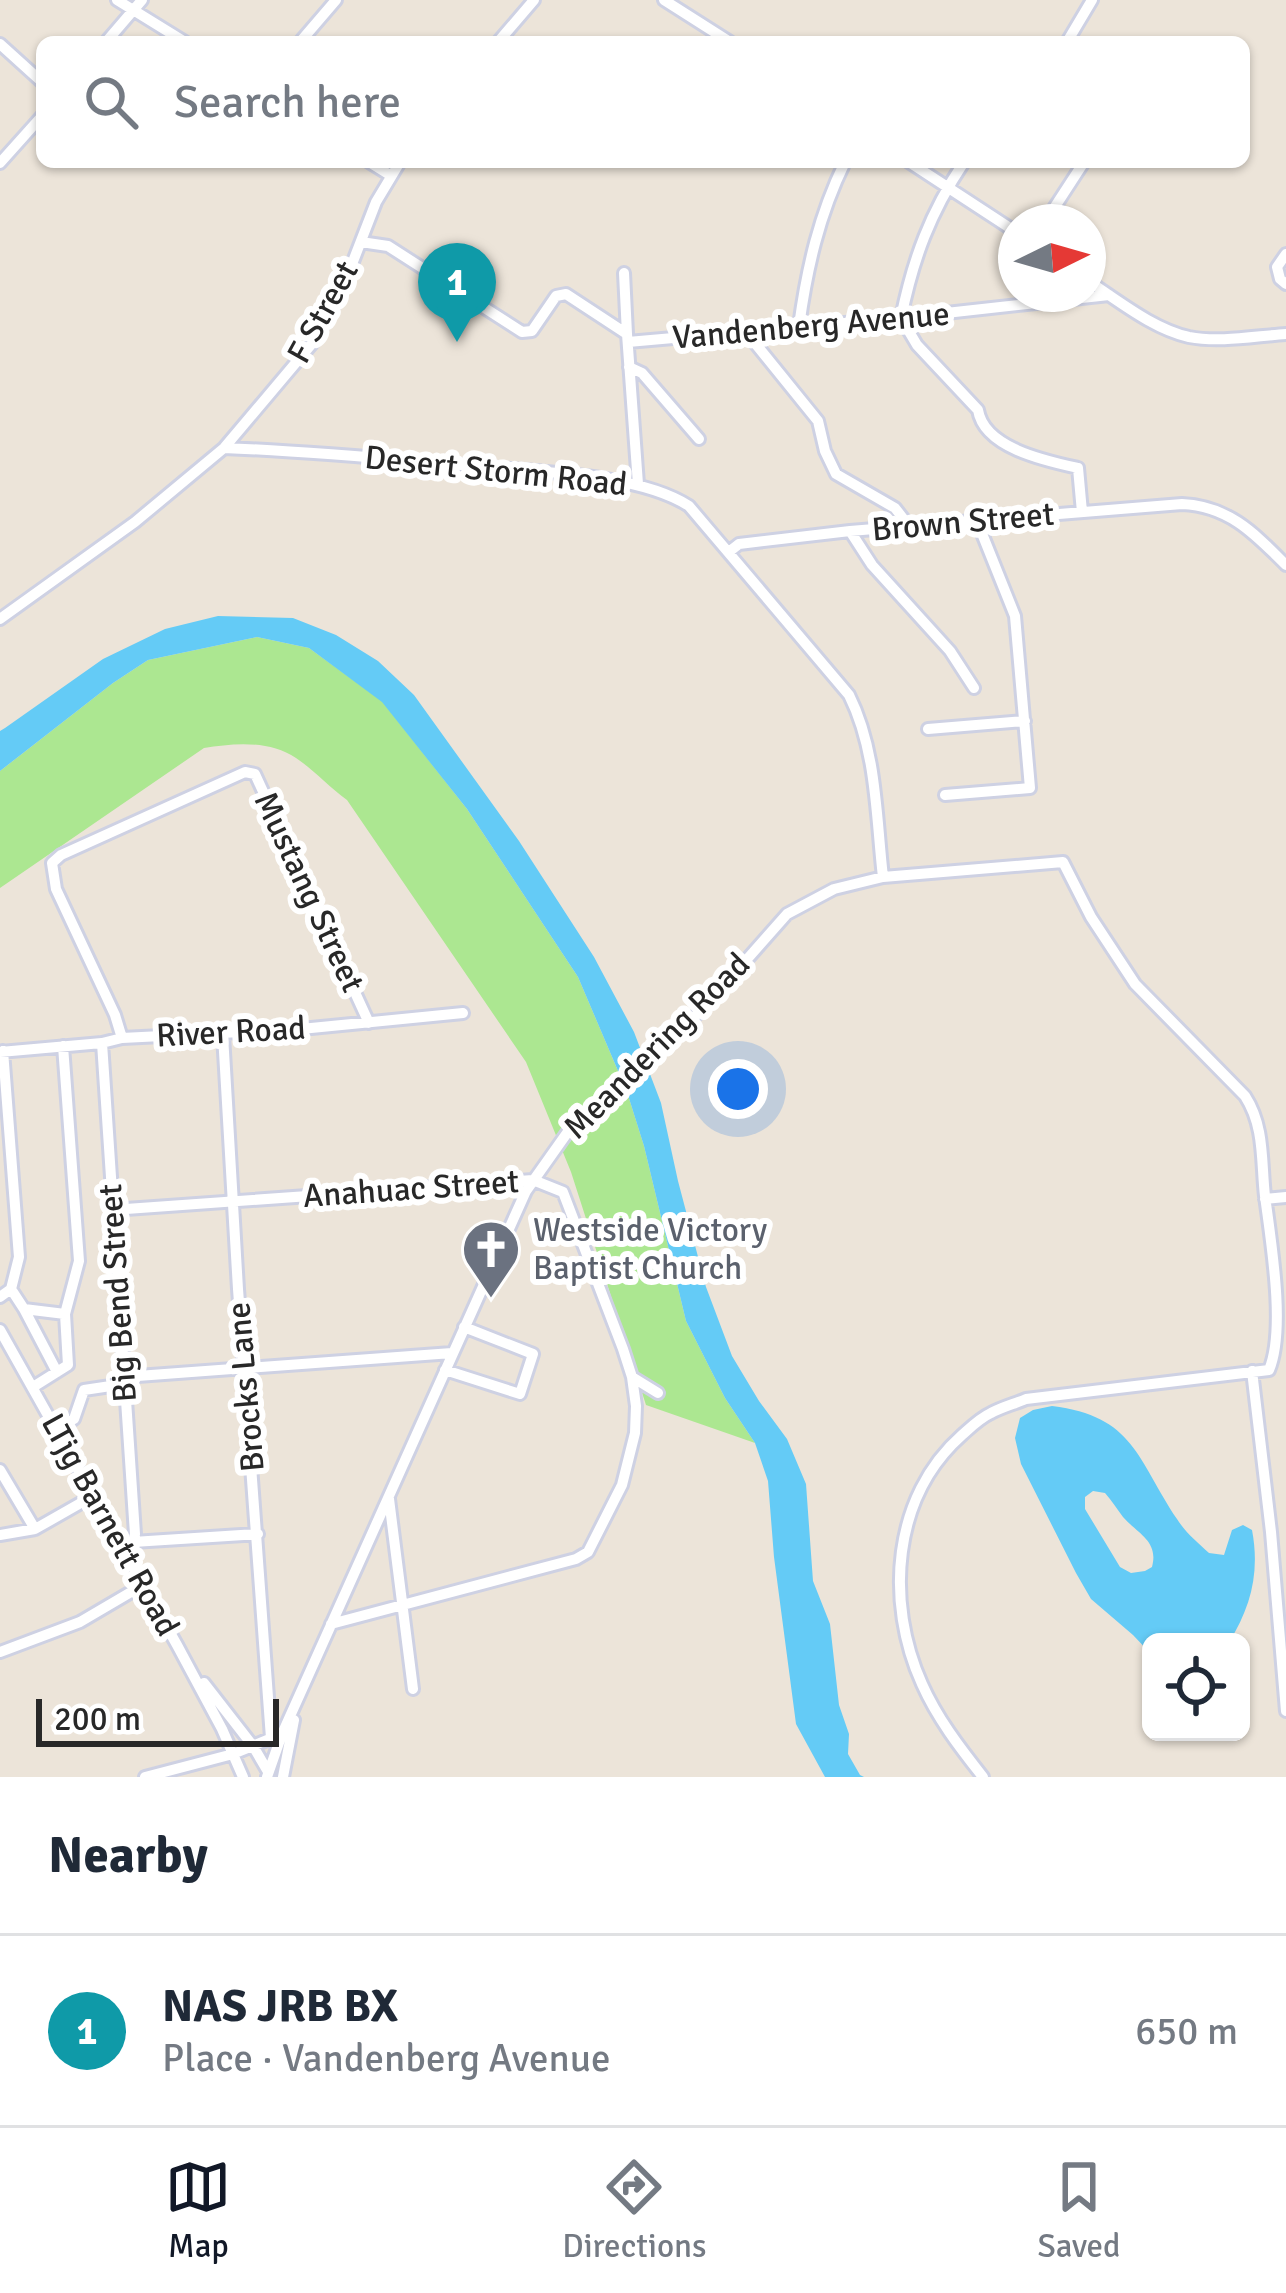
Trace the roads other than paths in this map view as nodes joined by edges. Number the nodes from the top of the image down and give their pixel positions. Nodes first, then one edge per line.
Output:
1 (117, 0) edge
2 (336, 0) edge
3 (534, 0) edge
4 (664, 0) edge
5 (1092, 0) edge
6 (138, 5) edge
7 (111, 36) edge
8 (177, 36) edge
9 (306, 36) edge
10 (503, 36) edge
11 (721, 36) edge
12 (1071, 36) edge
13 (0, 44) edge
14 (36, 77) edge
15 (36, 122) edge
16 (2, 159) edge
17 (379, 168) edge
18 (395, 168) edge
19 (842, 168) edge
20 (918, 168) edge
21 (960, 168) edge
22 (1080, 168) edge
23 (390, 175) junction
24 (948, 187) junction
25 (1057, 204) edge
26 (998, 220) edge
27 (361, 242) junction
28 (1286, 254) edge
29 (624, 273) dead end
30 (1286, 284) edge
31 (1106, 293) edge
32 (1109, 295) junction
33 (901, 318) junction
34 (799, 326) junction
35 (746, 332) junction
36 (1286, 334) edge
37 (628, 338) junction
38 (629, 367) junction
39 (699, 439) dead end
40 (224, 448) junction
41 (638, 484) junction
42 (1082, 512) junction
43 (977, 520) junction
44 (908, 526) junction
45 (850, 531) junction
46 (730, 551) junction
47 (1286, 565) edge
48 (0, 619) edge
49 (974, 688) dead end
50 (1025, 721) junction
51 (928, 729) dead end
52 (945, 795) dead end
53 (883, 878) junction
54 (463, 1013) dead end
55 (369, 1022) junction
56 (223, 1035) junction
57 (122, 1038) junction
58 (102, 1043) junction
59 (63, 1046) junction
60 (2, 1052) edge
61 (533, 1180) junction
62 (1286, 1197) edge
63 (1265, 1199) junction
64 (232, 1202) junction
65 (112, 1210) junction
66 (0, 1257) edge
67 (18, 1261) junction
68 (6, 1293) edge
69 (24, 1309) junction
70 (65, 1314) junction
71 (464, 1327) junction
72 (0, 1331) edge
73 (40, 1339) junction
74 (452, 1352) junction
75 (15, 1354) junction
76 (244, 1370) junction
77 (445, 1370) junction
78 (1252, 1371) junction
79 (57, 1372) junction
80 (632, 1377) junction
81 (124, 1380) junction
82 (33, 1387) junction
83 (658, 1393) dead end
84 (56, 1429) junction
85 (0, 1470) edge
86 (93, 1496) junction
87 (389, 1496) junction
88 (34, 1529) junction
89 (258, 1534) junction
90 (0, 1535) edge
91 (129, 1547) junction
92 (143, 1585) junction
93 (403, 1605) junction
94 (331, 1624) junction
95 (0, 1652) edge
96 (184, 1657) junction
97 (413, 1689) dead end
98 (297, 1705) junction
99 (1286, 1712) edge
100 (277, 1736) junction
101 (253, 1746) junction
102 (233, 1754) junction
103 (268, 1775) edge
104 (145, 1777) edge
105 (243, 1777) edge
106 (283, 1777) edge
107 (983, 1777) edge

1 - 6 street
2 - 9 street
3 - 10 street
4 - 11 street
5 - 12 street
6 - 7 street
6 - 8 street
13 - 14 street
15 - 16 street
17 - 23 street
18 - 23 street, F Street
19 - 34 street
20 - 24 street
21 - 24 street
22 - 25 street
23 - 27 street, F Street
24 - 26 street
24 - 33 street
27 - 37 street, Vandenberg Avenue
27 - 40 street, F Street
28 - 30 street
29 - 37 street
31 - 32 street
32 - 33 street, Vandenberg Avenue
32 - 36 street
33 - 34 street, Vandenberg Avenue
33 - 42 street
34 - 35 street, Vandenberg Avenue
35 - 37 street, Vandenberg Avenue
35 - 44 street
37 - 38 street
38 - 39 street
38 - 41 street
40 - 41 street, Desert Storm Road
40 - 48 street, F Street
41 - 46 street, Desert Storm Road
42 - 43 street, Brown Street
42 - 47 street, Brown Street
43 - 44 street, Brown Street
43 - 50 street
44 - 45 street, Brown Street
45 - 46 street, Brown Street
45 - 49 street
46 - 53 street, Desert Storm Road
50 - 51 street
50 - 52 street
53 - 61 street, Meandering Road
53 - 63 street, Meandering Road
54 - 55 street, River Road
55 - 56 street, River Road
55 - 57 street, Mustang Street
56 - 57 street, River Road
56 - 64 street, Brocks Lane
57 - 58 street, River Road
58 - 59 street, River Road
58 - 65 street, Big Bend Street
59 - 60 street, River Road
59 - 70 street
60 - 67 street
61 - 64 street, Anahuac Street
61 - 71 street, Meandering Road
61 - 80 street, Anahuac Street
62 - 63 street
63 - 78 street
64 - 65 street, Anahuac Street
64 - 76 street, Brocks Lane
65 - 81 street, Big Bend Street
66 - 67 street
67 - 68 street
68 - 69 street
69 - 70 street
69 - 73 street
70 - 79 street
71 - 74 street, Meandering Road
71 - 77 street
72 - 75 street, LTjg Barnett Road
73 - 75 street
73 - 79 street
74 - 76 street
74 - 77 street, Meandering Road
75 - 82 street, LTjg Barnett Road
76 - 81 street
76 - 89 street, Brocks Lane
77 - 87 street, Meandering Road
78 - 99 street
78 - 107 street
79 - 82 street
80 - 83 street
80 - 93 street, Anahuac Street
81 - 84 street
81 - 91 street, Big Bend Street
82 - 84 street, LTjg Barnett Road
84 - 86 street, LTjg Barnett Road
85 - 88 street
86 - 88 street
86 - 91 street, LTjg Barnett Road
87 - 93 street
87 - 94 street, Meandering Road
88 - 90 street
89 - 91 street
89 - 100 street, Brocks Lane
91 - 92 street, LTjg Barnett Road
92 - 95 street
92 - 96 street, LTjg Barnett Road
93 - 94 street, Anahuac Street
93 - 97 street
94 - 98 street, Meandering Road
96 - 101 street, LTjg Barnett Road
96 - 102 street, LTjg Barnett Road
98 - 100 street, Meandering Road
98 - 106 street, Meandering Road
100 - 101 street
100 - 103 street, Meandering Road
101 - 102 street
101 - 103 street, LTjg Barnett Road
102 - 104 street
102 - 105 street, LTjg Barnett Road

